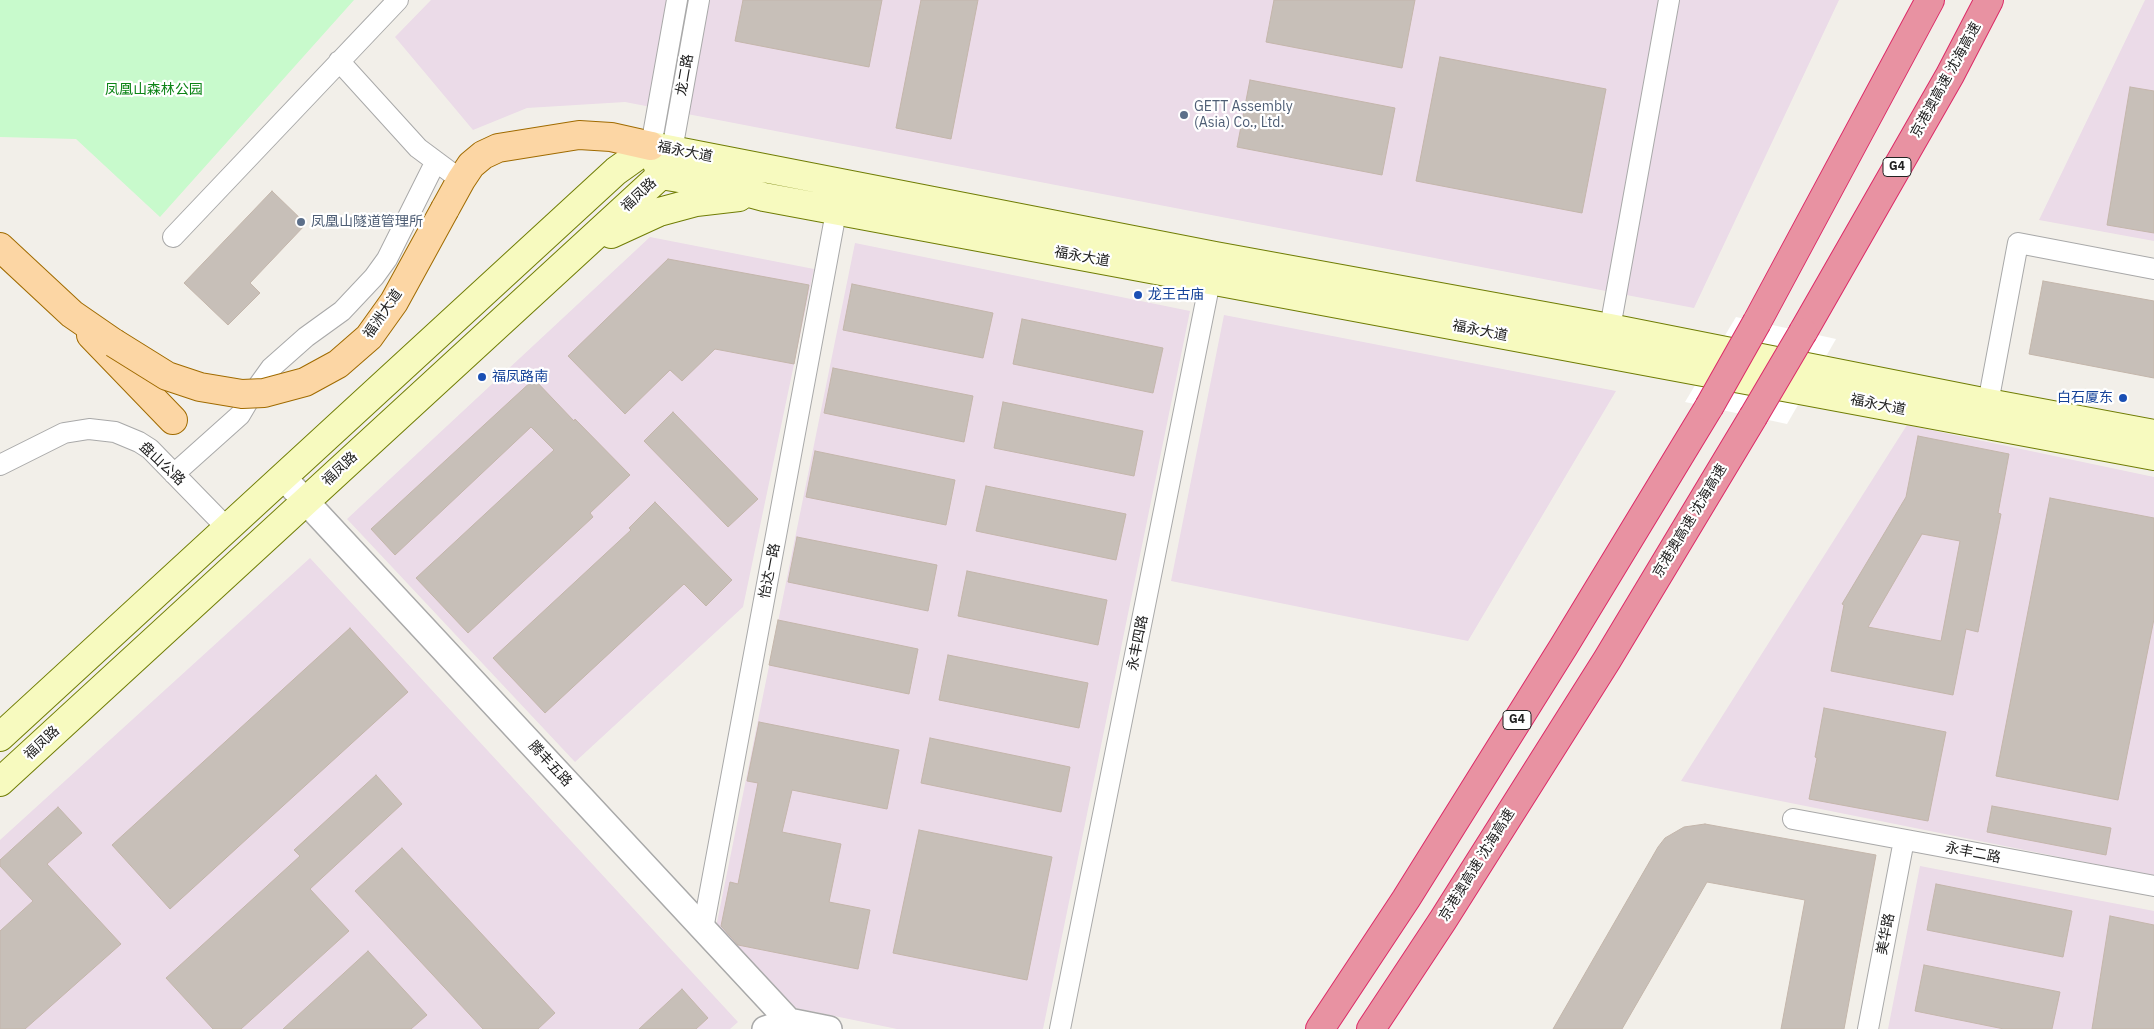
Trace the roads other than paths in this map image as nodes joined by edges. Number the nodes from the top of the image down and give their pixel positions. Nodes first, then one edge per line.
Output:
1 (398, 0) edge
2 (677, 0) edge
3 (699, 0) edge
4 (1669, 0) edge
5 (1930, 0) edge
6 (1989, 0) edge
7 (339, 61) junction
8 (661, 148) junction
9 (435, 163) junction
10 (661, 175) junction
11 (460, 180) junction
12 (764, 198) junction
13 (836, 212) junction
14 (173, 237) dead end
15 (0, 246) edge
16 (578, 251) junction
17 (1212, 268) junction
18 (2154, 268) edge
19 (72, 314) junction
20 (1610, 328) junction
21 (1988, 403) junction
22 (173, 420) dead end
23 (2154, 434) edge
24 (2154, 456) edge
25 (0, 465) edge
26 (174, 474) junction
27 (283, 477) junction
28 (306, 501) junction
29 (228, 528) junction
30 (0, 737) edge
31 (0, 782) edge
32 (1793, 819) dead end
33 (1904, 840) junction
34 (2154, 886) edge
35 (703, 929) junction
36 (787, 1025) edge
37 (765, 1029) edge
38 (829, 1029) edge
39 (1060, 1029) edge
40 (1320, 1029) edge
41 (1371, 1029) edge
42 (1868, 1029) edge

1 - 7 street
2 - 8 street, 龙二路
3 - 8 street, 龙二路
4 - 20 street
5 - 40 highway, G4, bridge
6 - 41 highway, 京港澳高速 沈海高速 / G4, bridge
7 - 9 street
7 - 14 street
8 - 10 main road, 福永大道
8 - 11 main road, 福洲大道
8 - 17 main road, 福永大道
8 - 27 main road
9 - 11 street
9 - 26 street
10 - 12 main road, 福永大道
10 - 16 main road, 福凤路
11 - 19 main road, 福洲大道, bridge
12 - 13 main road, 福永大道
12 - 16 main road
13 - 17 main road, 福永大道
13 - 35 street, 怡达一路
15 - 19 main road, 福洲大道
16 - 28 main road, 福凤路
17 - 20 main road, 福永大道
17 - 24 main road, 福永大道
17 - 39 street, 永丰四路
18 - 21 street
19 - 22 main road, 福洲大道
20 - 21 main road, 福永大道
21 - 23 main road, 福永大道
25 - 26 street, 盘山公路
26 - 29 street, 盘山公路
27 - 28 street, 腾丰五路
27 - 29 main road
28 - 31 main road, 福凤路
28 - 35 street, 腾丰五路
29 - 30 main road
32 - 33 street, 永丰二路
33 - 34 street, 永丰二路
33 - 42 street, 美华路
35 - 36 street, 腾丰五路
36 - 37 street
36 - 38 street

